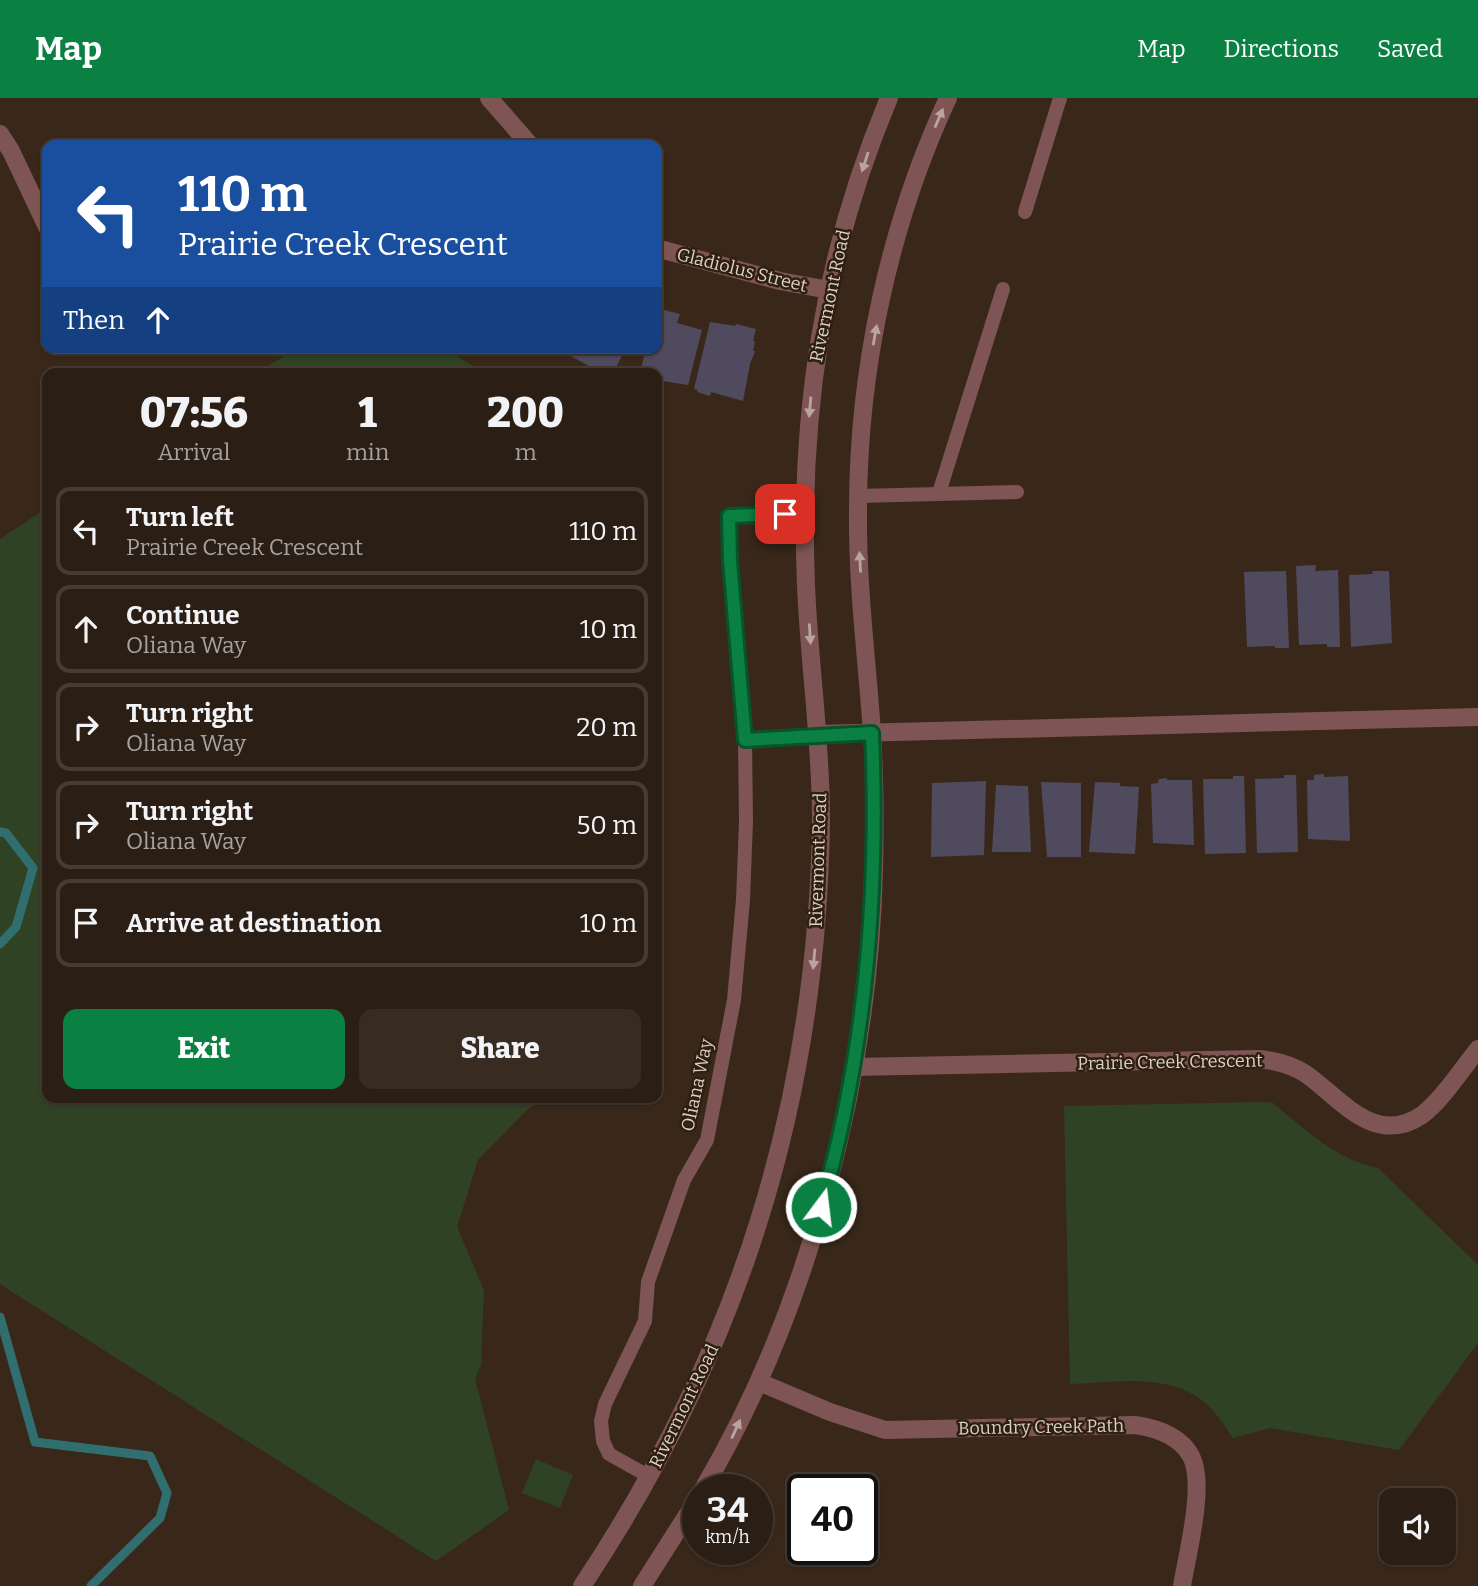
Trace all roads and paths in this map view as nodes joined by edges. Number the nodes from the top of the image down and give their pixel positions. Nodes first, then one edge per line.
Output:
1 (489, 98) edge
2 (889, 98) edge
3 (948, 98) edge
4 (1060, 98) edge
5 (0, 134) edge
6 (526, 140) edge
7 (1025, 212) dead end
8 (42, 216) edge
9 (662, 250) edge
10 (1003, 289) dead end
11 (829, 290) junction
12 (1017, 492) dead end
13 (939, 493) junction
14 (858, 496) junction
15 (804, 514) junction
16 (1478, 717) edge
17 (872, 733) junction
18 (818, 734) junction
19 (745, 740) junction
20 (1478, 1049) edge
21 (853, 1067) junction
22 (759, 1382) junction
23 (712, 1474) edge
24 (650, 1477) junction
25 (682, 1522) edge
26 (582, 1586) edge
27 (642, 1586) edge
28 (1182, 1586) edge

1 - 6 street
2 -> 11 street, Rivermont Road
14 -> 3 street
4 - 7 lane
5 - 8 street
9 - 11 street, Gladiolus Street
10 - 13 lane
11 -> 15 street, Rivermont Road
12 - 13 lane
13 - 14 lane
17 -> 14 street
15 -> 18 street, Rivermont Road
15 - 19 lane, Oliana Way
16 - 17 street
17 - 18 street
17 - 21 street
18 - 19 lane
18 -> 24 street, Rivermont Road
19 - 24 lane, Oliana Way
20 - 21 street, Prairie Creek Crescent
21 - 22 street
23 -> 22 street
22 - 28 street, Boundry Creek Path
24 - 26 street, Rivermont Road
25 - 27 street

